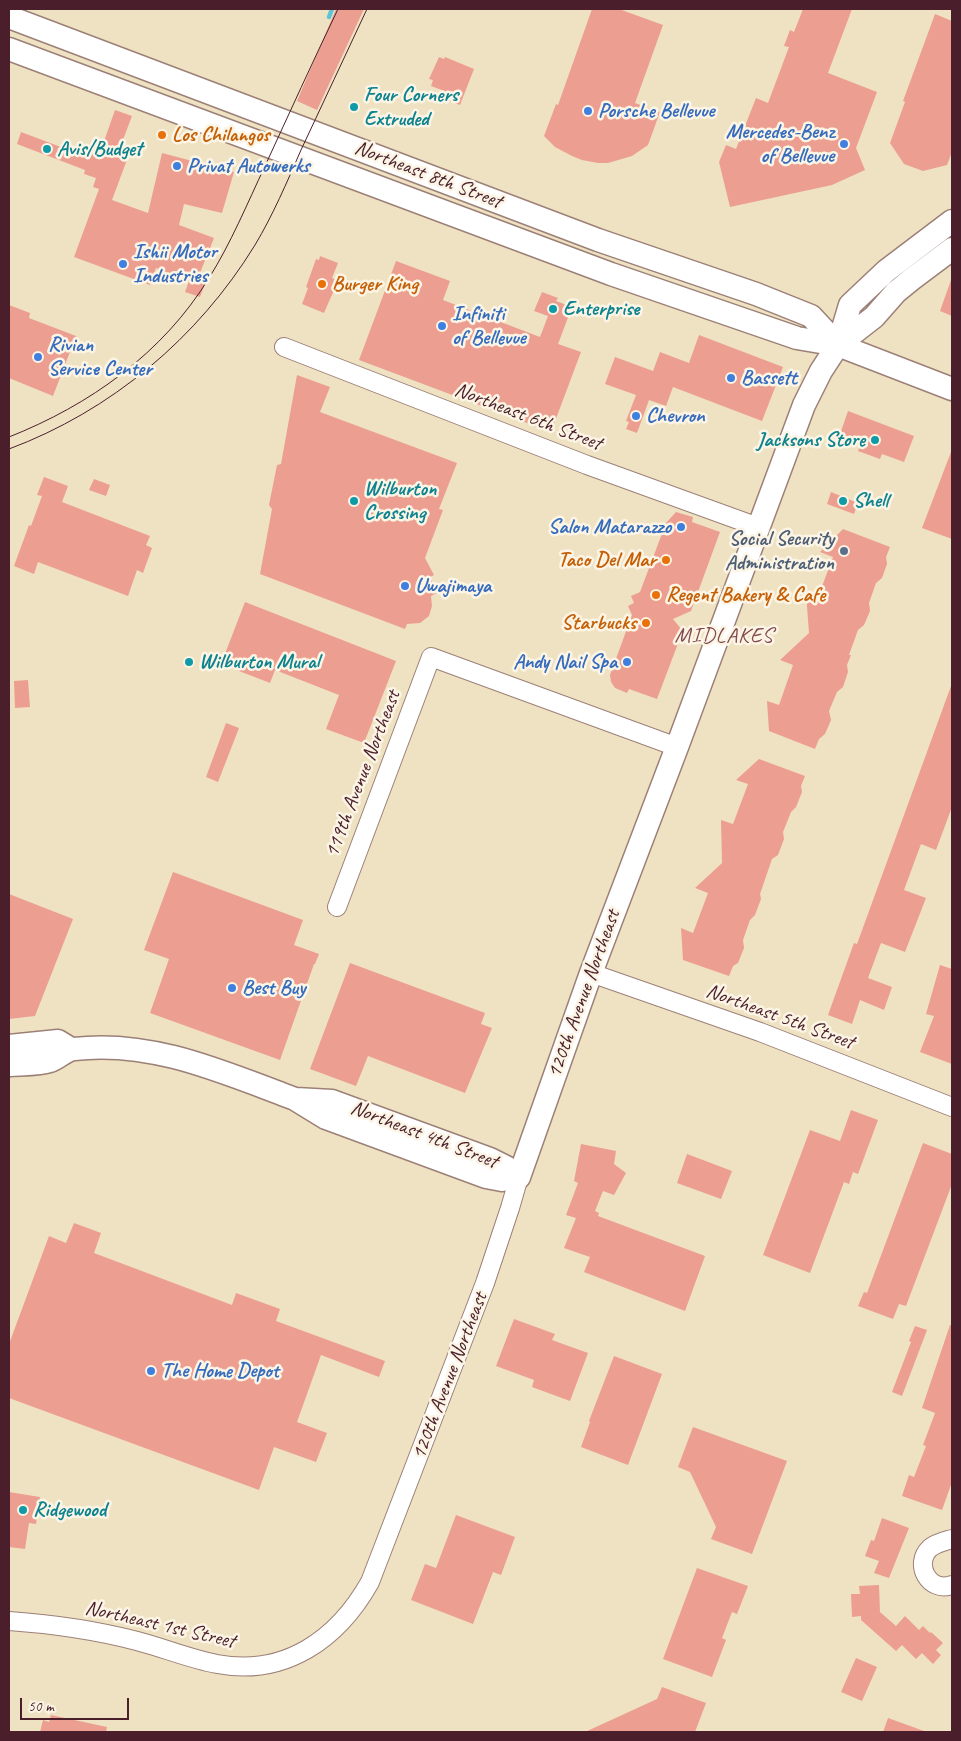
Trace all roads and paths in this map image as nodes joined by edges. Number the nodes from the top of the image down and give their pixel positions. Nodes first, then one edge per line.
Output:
1 (18, 16) edge
2 (9, 51) edge
3 (952, 222) edge
4 (952, 249) edge
5 (838, 345) junction
6 (284, 347) dead end
7 (952, 388) edge
8 (758, 527) junction
9 (677, 747) junction
10 (337, 907) dead end
11 (591, 972) junction
12 (9, 1046) edge
13 (71, 1049) junction
14 (9, 1065) edge
15 (952, 1107) edge
16 (519, 1177) junction
17 (952, 1539) edge
18 (952, 1585) edge
19 (9, 1621) edge
20 (326, 1637) joint

1 - 2 main road
1 - 5 main road, Northeast 8th Street
2 - 5 main road, Northeast 8th Street
3 - 5 main road, 120th Avenue Northeast
4 - 5 main road, 120th Avenue Northeast
5 - 7 main road, Northeast 8th Street
5 - 8 main road, 120th Avenue Northeast
6 - 8 street, Northeast 6th Street
8 - 9 main road, 120th Avenue Northeast
9 - 10 street, 119th Avenue Northeast
9 - 11 main road, 120th Avenue Northeast
11 - 15 street, Northeast 5th Street
11 - 16 main road, 120th Avenue Northeast
12 - 13 main road, Northeast 4th Street
13 - 14 main road, Northeast 4th Street
13 - 16 main road, Northeast 4th Street
16 - 20 street, 120th Avenue Northeast
17 - 18 street
19 - 20 street, Northeast 1st Street

